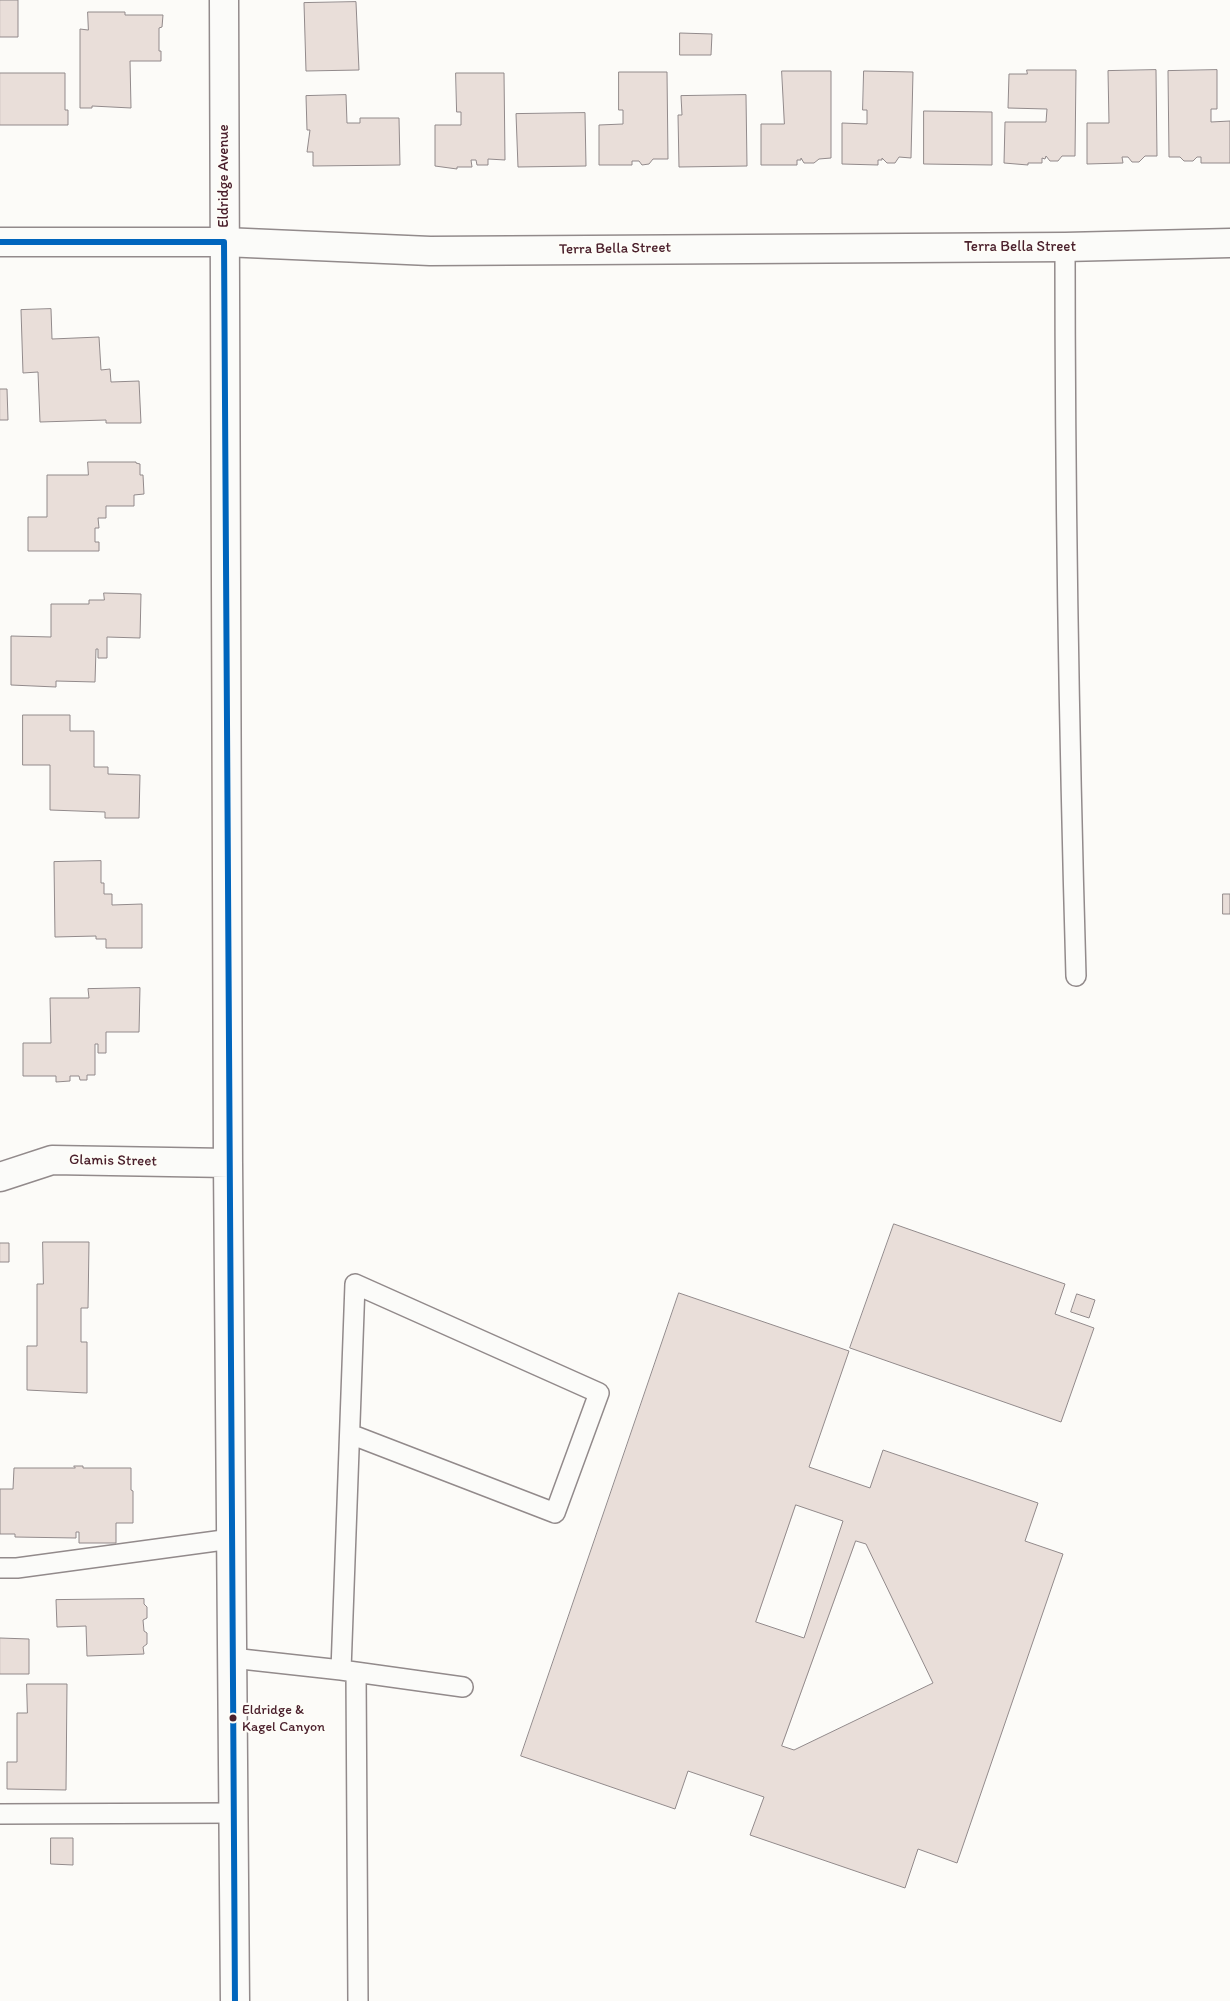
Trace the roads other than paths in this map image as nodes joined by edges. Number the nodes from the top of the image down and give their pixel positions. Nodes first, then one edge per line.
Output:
1 (224, 0) edge
2 (0, 242) edge
3 (224, 242) junction
4 (1230, 244) edge
5 (1066, 248) junction
6 (1076, 976) dead end
7 (228, 1163) junction
8 (0, 1177) edge
9 (350, 1434) junction
10 (231, 1539) junction
11 (0, 1568) edge
12 (232, 1658) junction
13 (348, 1671) junction
14 (463, 1687) dead end
15 (233, 1813) junction
16 (0, 1814) edge
17 (235, 2001) edge
18 (358, 2001) edge

1 - 3 street, Eldridge Avenue
2 - 3 street, Terra Bella Street
3 - 5 street, Terra Bella Street
3 - 7 street, Eldridge Avenue
4 - 5 street, Terra Bella Street
5 - 6 lane
7 - 8 street, Glamis Street
7 - 10 street, Eldridge Avenue
9 - 9 lane
9 - 13 lane
10 - 11 lane
10 - 12 street, Eldridge Avenue
12 - 13 lane
12 - 15 street, Eldridge Avenue
13 - 14 lane
13 - 18 lane
15 - 16 lane
15 - 17 street, Eldridge Avenue

